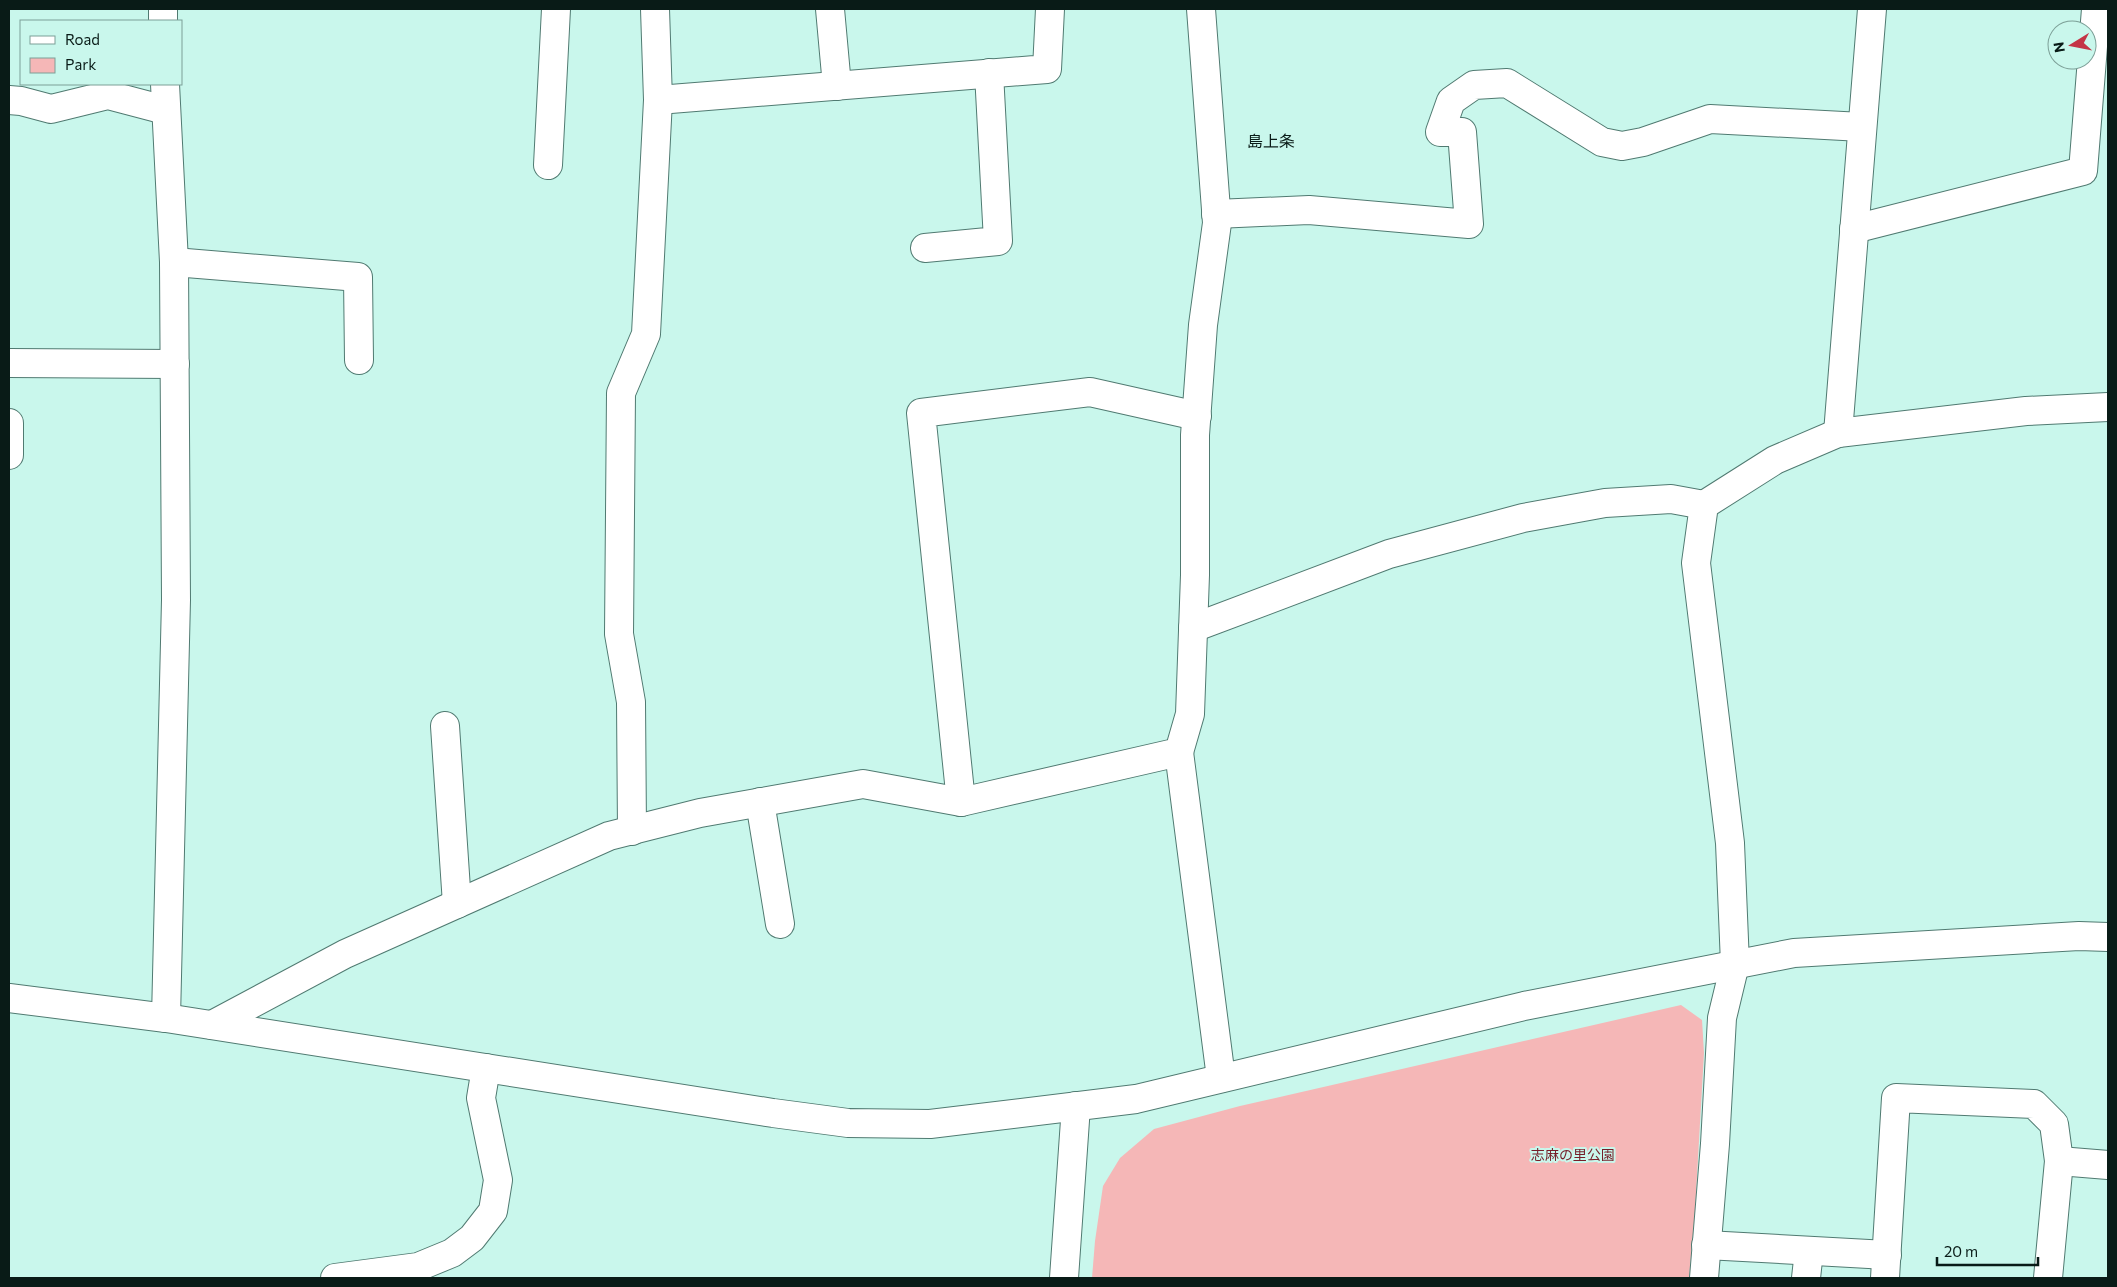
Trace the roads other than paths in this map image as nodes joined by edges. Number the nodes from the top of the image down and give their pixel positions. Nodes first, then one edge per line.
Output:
1 (556, 9) edge
2 (655, 9) edge
3 (830, 9) edge
4 (1050, 9) edge
5 (1201, 9) edge
6 (1872, 9) edge
7 (2096, 9) edge
8 (989, 73) junction
9 (837, 86) junction
10 (165, 97) edge
11 (9, 100) edge
12 (658, 100) junction
13 (1862, 127) junction
14 (548, 164) dead end
15 (1216, 214) junction
16 (1854, 229) junction
17 (925, 248) dead end
18 (174, 262) junction
19 (359, 360) dead end
20 (9, 363) edge
21 (175, 364) junction
22 (2108, 407) edge
23 (1197, 416) junction
24 (9, 423) edge
25 (1838, 433) junction
26 (9, 455) edge
27 (1704, 505) junction
28 (1193, 628) junction
29 (445, 726) dead end
30 (1179, 752) junction
31 (760, 802) junction
32 (961, 802) junction
33 (632, 831) junction
34 (457, 904) junction
35 (780, 924) dead end
36 (2108, 938) edge
37 (1736, 964) junction
38 (9, 998) edge
39 (166, 1018) junction
40 (212, 1025) junction
41 (486, 1068) junction
42 (1221, 1078) junction
43 (1076, 1106) junction
44 (2059, 1161) junction
45 (2108, 1165) edge
46 (1706, 1245) junction
47 (1809, 1251) junction
48 (1886, 1267) edge
49 (335, 1278) edge
50 (1064, 1278) edge
51 (1704, 1278) edge
52 (1806, 1278) edge
53 (2048, 1278) edge

1 - 14 street
2 - 12 street
3 - 9 street
4 - 8 street
5 - 15 street
6 - 13 street
7 - 16 street
8 - 9 street
8 - 17 street
9 - 12 street
10 - 11 street
10 - 18 street
12 - 33 street
13 - 15 street
13 - 16 street
15 - 23 street
16 - 25 street
18 - 19 street
18 - 21 street
20 - 21 street
21 - 39 street
22 - 25 street
23 - 28 street
23 - 32 street
24 - 26 street
25 - 27 street
27 - 28 street
27 - 37 street
28 - 30 street
29 - 34 street
30 - 32 street
30 - 42 street
31 - 32 street
31 - 33 street
31 - 35 street
33 - 34 street
34 - 40 street
36 - 37 street
37 - 42 street
37 - 46 street
38 - 39 street
39 - 40 street
40 - 41 street
41 - 43 street
41 - 49 street
42 - 43 street
43 - 50 street
44 - 45 street
44 - 48 street
44 - 53 street
46 - 47 street
46 - 51 street
47 - 48 street
47 - 52 street

